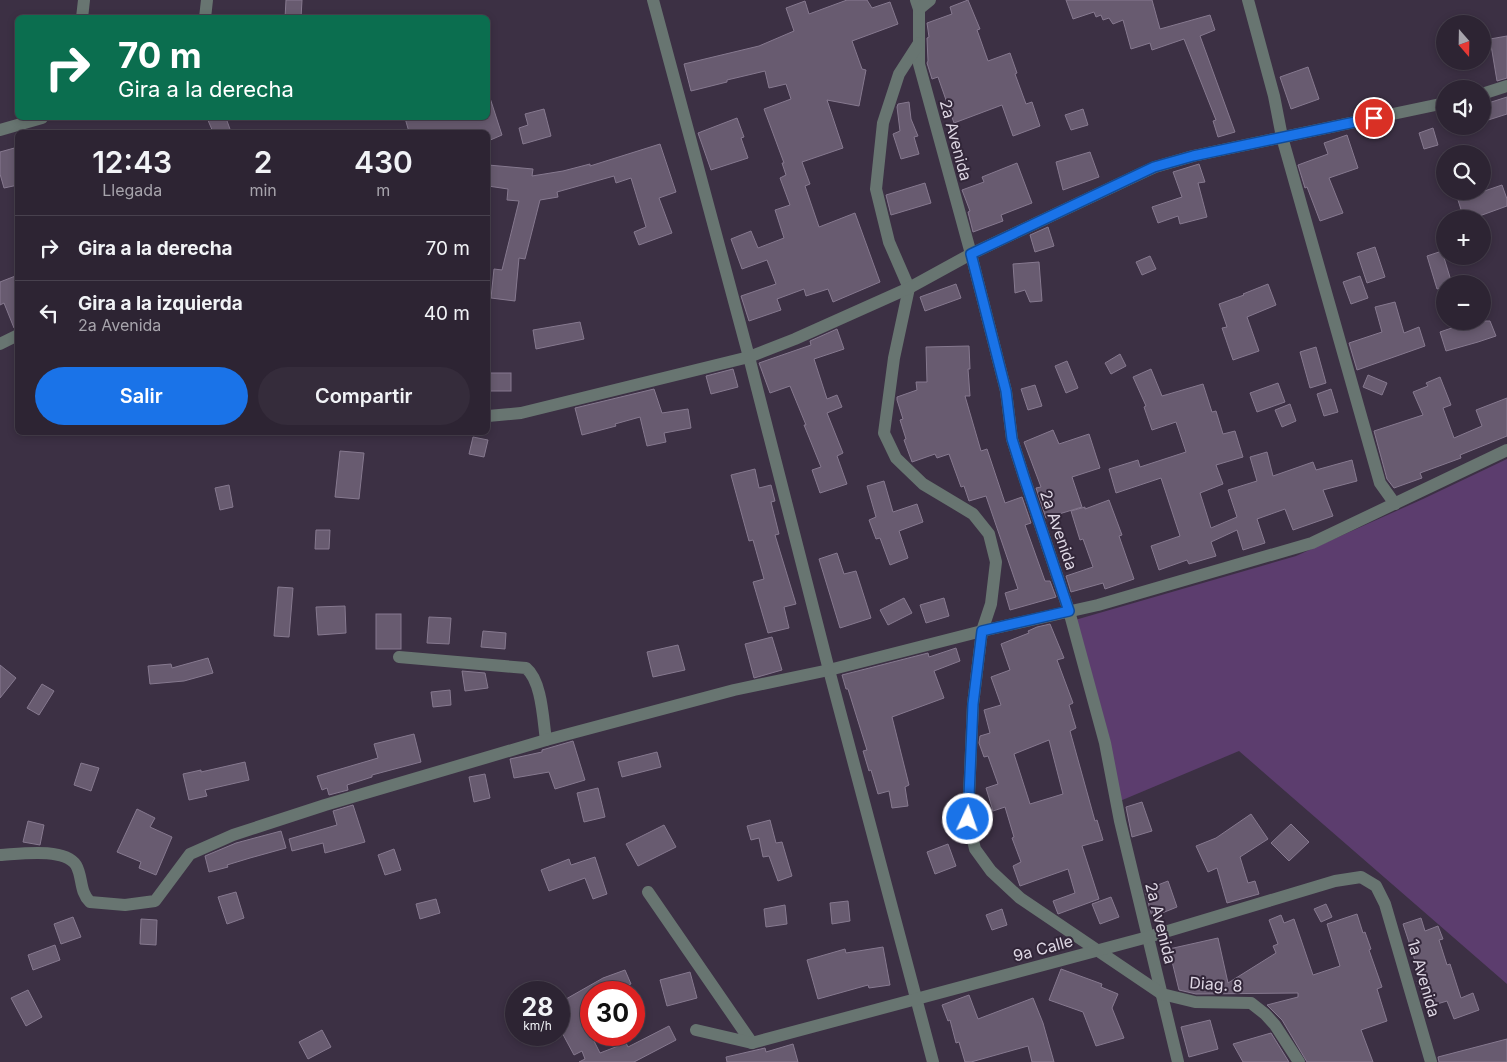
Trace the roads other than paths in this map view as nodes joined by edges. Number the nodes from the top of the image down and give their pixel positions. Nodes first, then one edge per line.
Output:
1 (84, 0) edge
2 (207, 0) edge
3 (652, 0) edge
4 (930, 0) edge
5 (1248, 0) edge
6 (918, 4) edge
7 (82, 15) edge
8 (205, 15) edge
9 (919, 43) junction
10 (1507, 86) edge
11 (1491, 91) edge
12 (1436, 105) edge
13 (35, 120) edge
14 (0, 130) edge
15 (1282, 137) junction
16 (971, 254) junction
17 (909, 288) junction
18 (15, 336) edge
19 (0, 344) edge
20 (749, 357) junction
21 (490, 416) edge
22 (1507, 450) edge
23 (1395, 504) junction
24 (1069, 611) junction
25 (982, 631) junction
26 (399, 657) dead end
27 (829, 670) junction
28 (546, 740) junction
29 (0, 855) edge
30 (648, 892) dead end
31 (1385, 904) joint
32 (1148, 937) junction
33 (1096, 951) junction
34 (1162, 994) junction
35 (918, 1000) junction
36 (696, 1030) dead end
37 (752, 1043) junction
38 (933, 1062) edge
39 (1178, 1062) edge
40 (1299, 1062) edge
41 (1431, 1062) edge

1 - 7 street
2 - 8 street
3 - 20 street
4 - 6 street
5 - 15 street
6 - 9 street, 2a Avenida
9 - 16 street, 2a Avenida
9 - 17 street
10 - 11 street
12 - 15 street
13 - 14 street
15 - 16 street
15 - 23 street
16 - 17 street
16 - 24 street, 2a Avenida
17 - 20 street
17 - 25 street, Diag. 8
18 - 19 street
20 - 21 street
20 - 27 street
22 - 23 street
23 - 24 street
24 - 25 street
24 - 32 street, 2a Avenida
25 - 27 street
25 - 33 street, Diag. 8
26 - 28 street
27 - 28 street
27 - 35 street
28 - 29 street
30 - 37 street
31 - 32 street, 9a Calle
31 - 41 street, 1a Avenida
32 - 33 street, 9a Calle
32 - 34 street, 2a Avenida
33 - 34 street, Diag. 8
33 - 35 street, 9a Calle
34 - 39 street, 2a Avenida
34 - 40 street, Diag. 8
35 - 37 street, 9a Calle
35 - 38 street
36 - 37 street, 9a Calle

